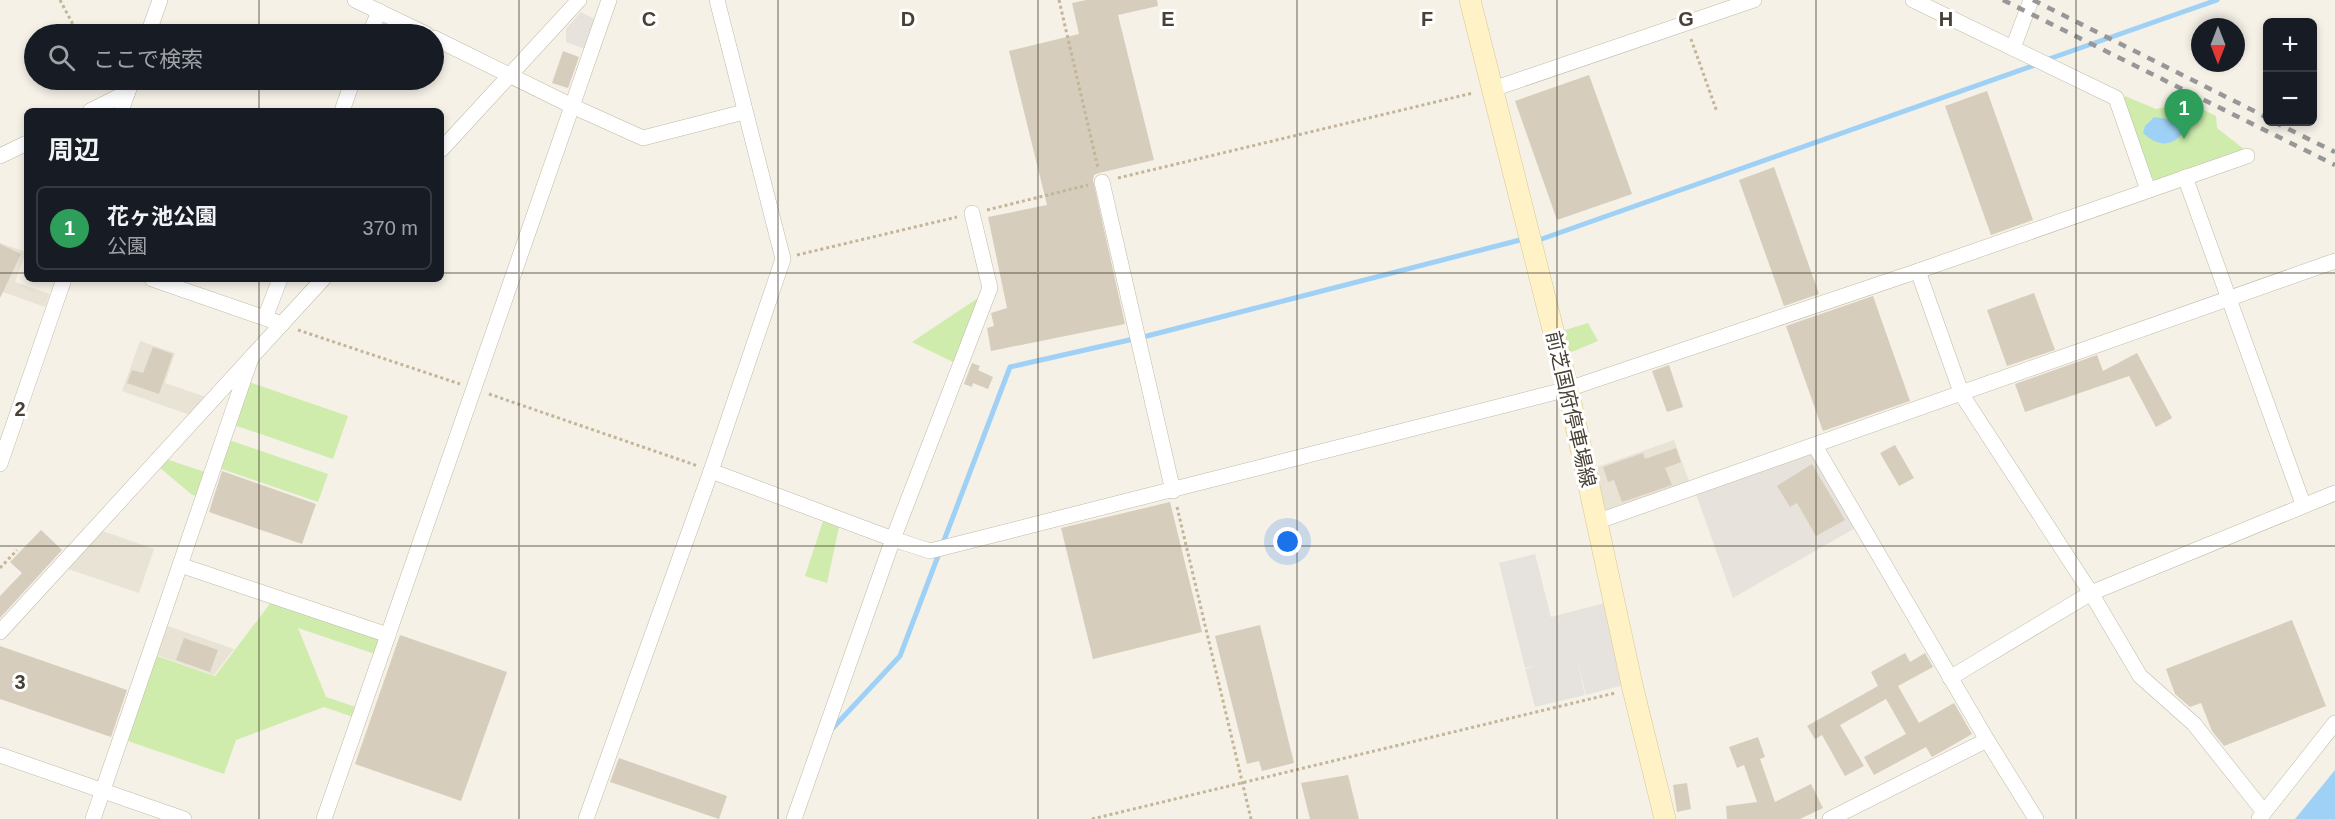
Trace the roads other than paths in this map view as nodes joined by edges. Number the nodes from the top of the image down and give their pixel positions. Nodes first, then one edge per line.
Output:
1 (160, 0) edge
2 (355, 0) edge
3 (579, 0) edge
4 (609, 0) edge
5 (717, 0) edge
6 (1470, 0) edge
7 (1754, 0) edge
8 (1913, 0) edge
9 (2031, 0) edge
10 (379, 12) junction
11 (152, 24) edge
12 (374, 24) edge
13 (405, 24) edge
14 (444, 43) edge
15 (2013, 48) junction
16 (509, 75) junction
17 (1493, 89) junction
18 (124, 90) edge
19 (129, 90) edge
20 (350, 90) edge
21 (572, 106) junction
22 (95, 108) edge
23 (122, 108) edge
24 (343, 108) edge
25 (744, 112) junction
26 (24, 144) edge
27 (444, 147) edge
28 (0, 156) edge
29 (2247, 156) dead end
30 (2185, 177) junction
31 (1102, 182) road end
32 (2148, 190) junction
33 (972, 213) road end
34 (2335, 261) edge
35 (1918, 271) junction
36 (63, 282) edge
37 (161, 282) edge
38 (279, 282) edge
39 (320, 282) edge
40 (2228, 300) junction
41 (265, 318) junction
42 (282, 324) junction
43 (251, 358) junction
44 (1568, 389) junction
45 (1962, 395) junction
46 (1815, 446) junction
47 (0, 465) edge
48 (711, 471) junction
49 (1173, 491) junction
50 (2335, 493) edge
51 (2303, 504) junction
52 (1596, 522) junction
53 (893, 539) junction
54 (180, 565) junction
55 (2091, 593) junction
56 (0, 632) edge
57 (388, 635) junction
58 (1950, 678) junction
59 (2335, 723) edge
60 (1987, 740) junction
61 (0, 755) edge
62 (103, 790) junction
63 (2262, 815) edge
64 (93, 819) edge
65 (184, 819) edge
66 (324, 819) edge
67 (586, 819) edge
68 (794, 819) edge
69 (1665, 819) edge
70 (1830, 819) edge
71 (2036, 819) edge

1 - 11 street
2 - 10 street
3 - 16 street
4 - 21 street
5 - 25 street
6 - 17 main road, 前芝国府停車場線
7 - 17 street
8 - 15 street
9 - 15 street
10 - 12 street
10 - 13 street
14 - 16 street
15 - 32 street
16 - 21 street
16 - 27 street
17 - 44 main road, 前芝国府停車場線
18 - 22 street
19 - 23 street
20 - 24 street
21 - 25 street
21 - 57 street
25 - 48 street
26 - 28 street
29 - 30 street
30 - 32 street
30 - 40 street
31 - 49 street
32 - 35 street
33 - 53 street
34 - 40 street
35 - 44 street
35 - 45 street
36 - 47 street
37 - 41 street
38 - 41 street
39 - 42 street
40 - 45 street
40 - 51 street
41 - 42 street
42 - 43 street
43 - 54 street
43 - 56 street
44 - 49 street
44 - 52 main road, 前芝国府停車場線
45 - 46 street
45 - 55 street
46 - 52 street
46 - 58 street
48 - 53 street
48 - 67 street
49 - 53 street
50 - 51 street
51 - 55 street
52 - 69 main road, 前芝国府停車場線
53 - 68 street
54 - 57 street
54 - 62 street
55 - 58 street
55 - 63 street
57 - 66 street
58 - 60 street
59 - 63 street
60 - 70 street
60 - 71 street
61 - 62 street
62 - 64 street
62 - 65 street

